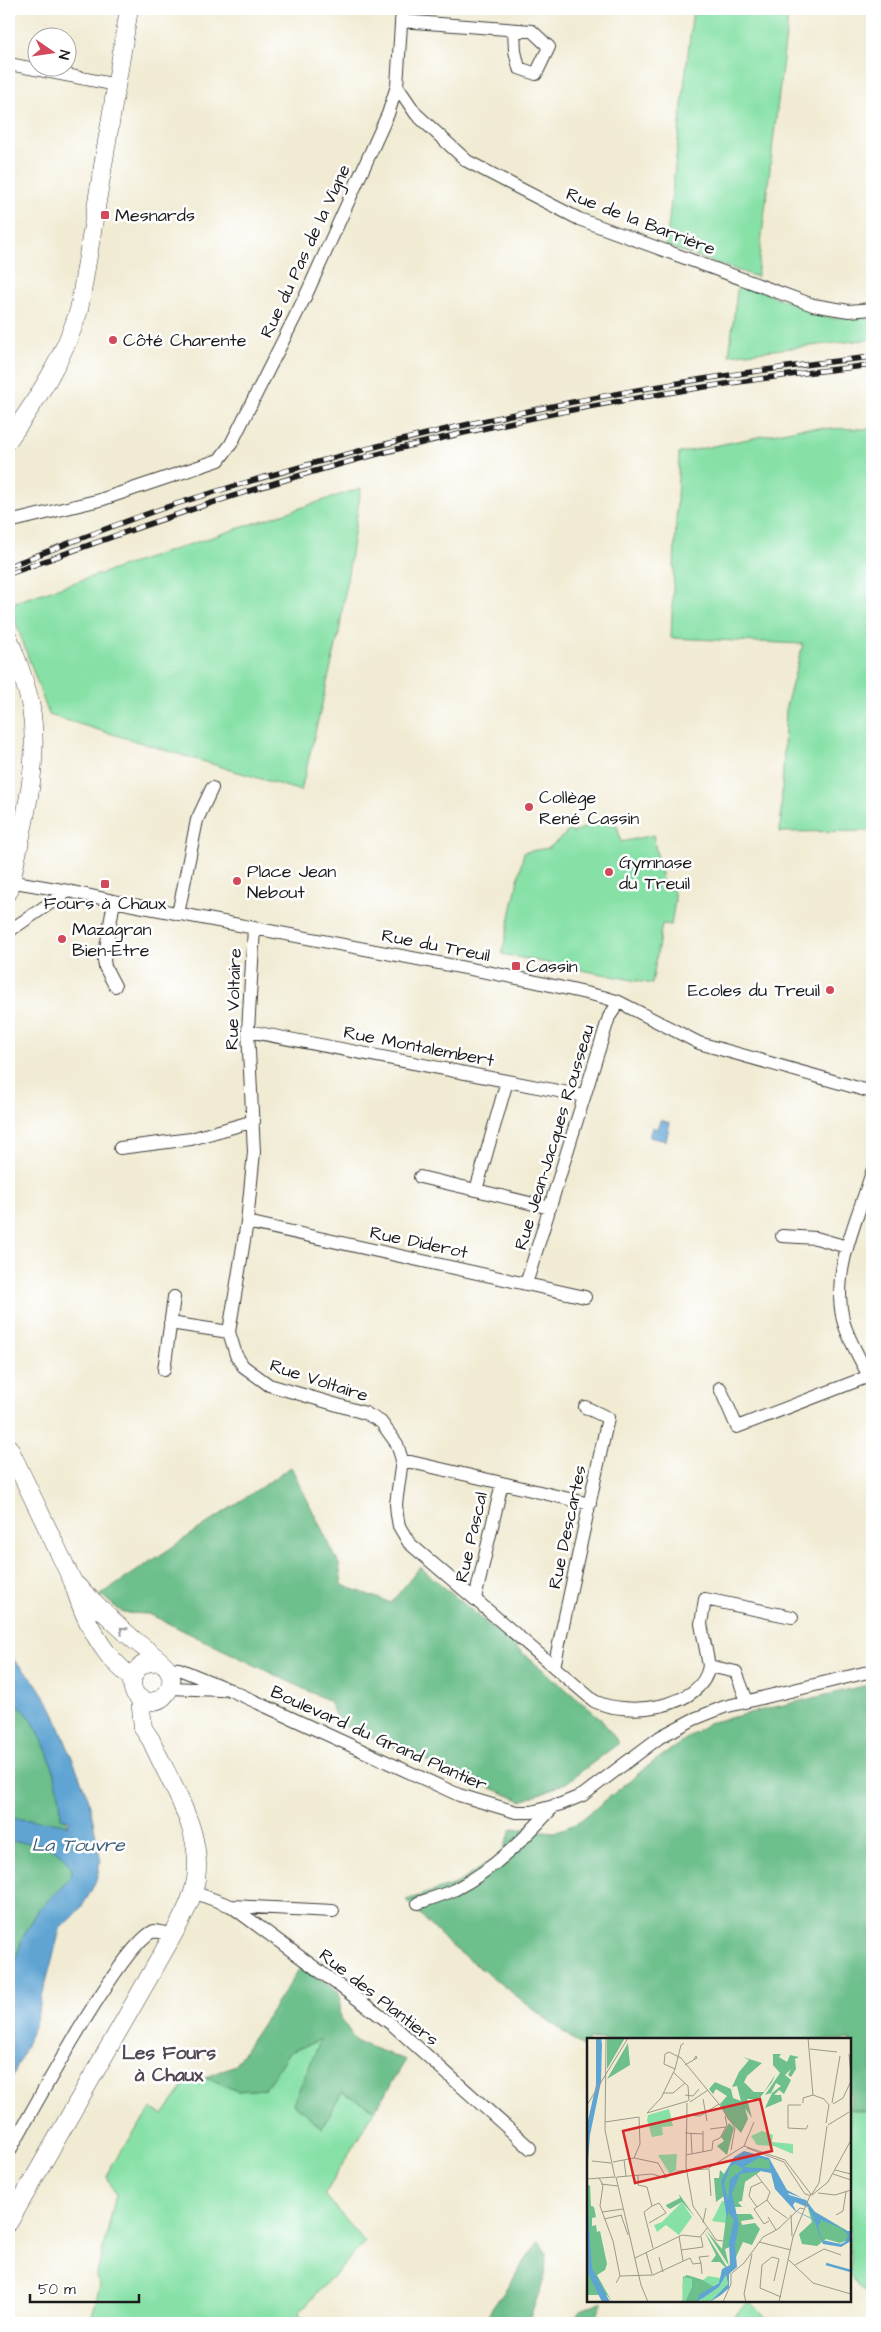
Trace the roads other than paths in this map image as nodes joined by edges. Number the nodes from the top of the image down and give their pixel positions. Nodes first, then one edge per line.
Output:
1 (129, 9) edge
2 (401, 15) edge
3 (514, 30) dead end
4 (9, 64) edge
5 (117, 85) junction
6 (397, 86) junction
7 (872, 309) edge
8 (9, 439) edge
9 (9, 522) edge
10 (9, 639) edge
11 (212, 788) dead end
12 (9, 884) edge
13 (68, 891) junction
14 (114, 901) junction
15 (178, 914) junction
16 (254, 928) junction
17 (9, 931) edge
18 (115, 986) dead end
19 (619, 1002) junction
20 (248, 1031) junction
21 (507, 1081) junction
22 (872, 1092) edge
23 (584, 1096) junction
24 (254, 1121) junction
25 (120, 1148) dead end
26 (872, 1172) edge
27 (420, 1177) dead end
28 (476, 1190) junction
29 (550, 1208) junction
30 (247, 1222) junction
31 (782, 1236) dead end
32 (847, 1247) junction
33 (526, 1284) junction
34 (174, 1297) dead end
35 (585, 1297) dead end
36 (170, 1323) junction
37 (229, 1332) junction
38 (164, 1370) dead end
39 (871, 1378) edge
40 (720, 1388) dead end
41 (584, 1407) dead end
42 (9, 1448) edge
43 (402, 1460) junction
44 (502, 1484) junction
45 (590, 1504) junction
46 (73, 1582) junction
47 (475, 1598) junction
48 (792, 1617) dead end
49 (163, 1665) junction
50 (709, 1666) junction
51 (554, 1667) junction
52 (872, 1671) edge
53 (132, 1679) junction
54 (170, 1688) junction
55 (230, 1690) junction
56 (140, 1698) junction
57 (158, 1700) junction
58 (747, 1701) junction
59 (151, 1740) junction
60 (555, 1805) junction
61 (193, 1892) junction
62 (418, 1903) dead end
63 (231, 1906) junction
64 (333, 1911) dead end
65 (172, 1936) junction
66 (530, 2148) dead end
67 (9, 2152) edge
68 (9, 2222) edge

1 - 5 street
2 - 3 street
2 - 6 street, Rue du Pas de la Vigne
4 - 5 street
5 - 8 street
6 - 7 street, Rue de la Barrière
6 - 9 street, Rue du Pas de la Vigne
10 - 12 street
11 - 15 street
12 - 13 street, Rue du Treuil
13 - 14 street, Rue du Treuil
13 - 17 street
14 - 15 street, Rue du Treuil
14 - 18 street
15 - 16 street, Rue du Treuil
16 - 19 street, Rue du Treuil
16 - 20 street, Rue Voltaire
19 - 22 street, Rue du Treuil
19 - 23 street, Rue Jean-Jacques Rousseau
20 - 21 street, Rue Montalembert
20 - 24 street, Rue Voltaire
21 - 23 street, Rue Montalembert
21 - 28 street
23 - 29 street, Rue Jean-Jacques Rousseau
24 - 25 street
24 - 30 street, Rue Voltaire
26 - 32 street
27 - 28 street
28 - 29 street
29 - 33 street, Rue Jean-Jacques Rousseau
30 - 33 street, Rue Diderot
30 - 37 street, Rue Voltaire
31 - 32 street
32 - 39 street
33 - 35 street, Rue Diderot
34 - 36 street
36 - 37 street
36 - 38 street
37 - 43 street, Rue Voltaire
39 - 40 street
41 - 45 street, Rue Descartes
42 - 46 street
43 - 44 street, Rue Pascal
43 - 47 street, Rue Voltaire
44 - 45 street, Rue Pascal
44 - 47 street, Rue Pascal
45 - 51 street, Rue Descartes
49 -> 46 street
46 - 53 street
47 - 51 street, Rue Voltaire
48 - 50 street
49 - 53 street
49 - 54 street
49 - 55 street, Boulevard du Grand Plantier
50 - 51 street, Rue Voltaire
50 - 58 street
52 - 58 street, Boulevard du Grand Plantier
53 - 56 street
54 - 55 street, Boulevard du Grand Plantier
54 - 57 street
55 - 60 street, Boulevard du Grand Plantier
56 - 57 street
56 - 59 street
57 - 59 street
58 - 60 street, Boulevard du Grand Plantier
59 - 61 street
60 - 62 street
61 - 63 street, Rue des Plantiers
61 - 65 street
63 - 64 street
63 - 66 street, Rue des Plantiers
65 - 67 street
65 - 68 street

